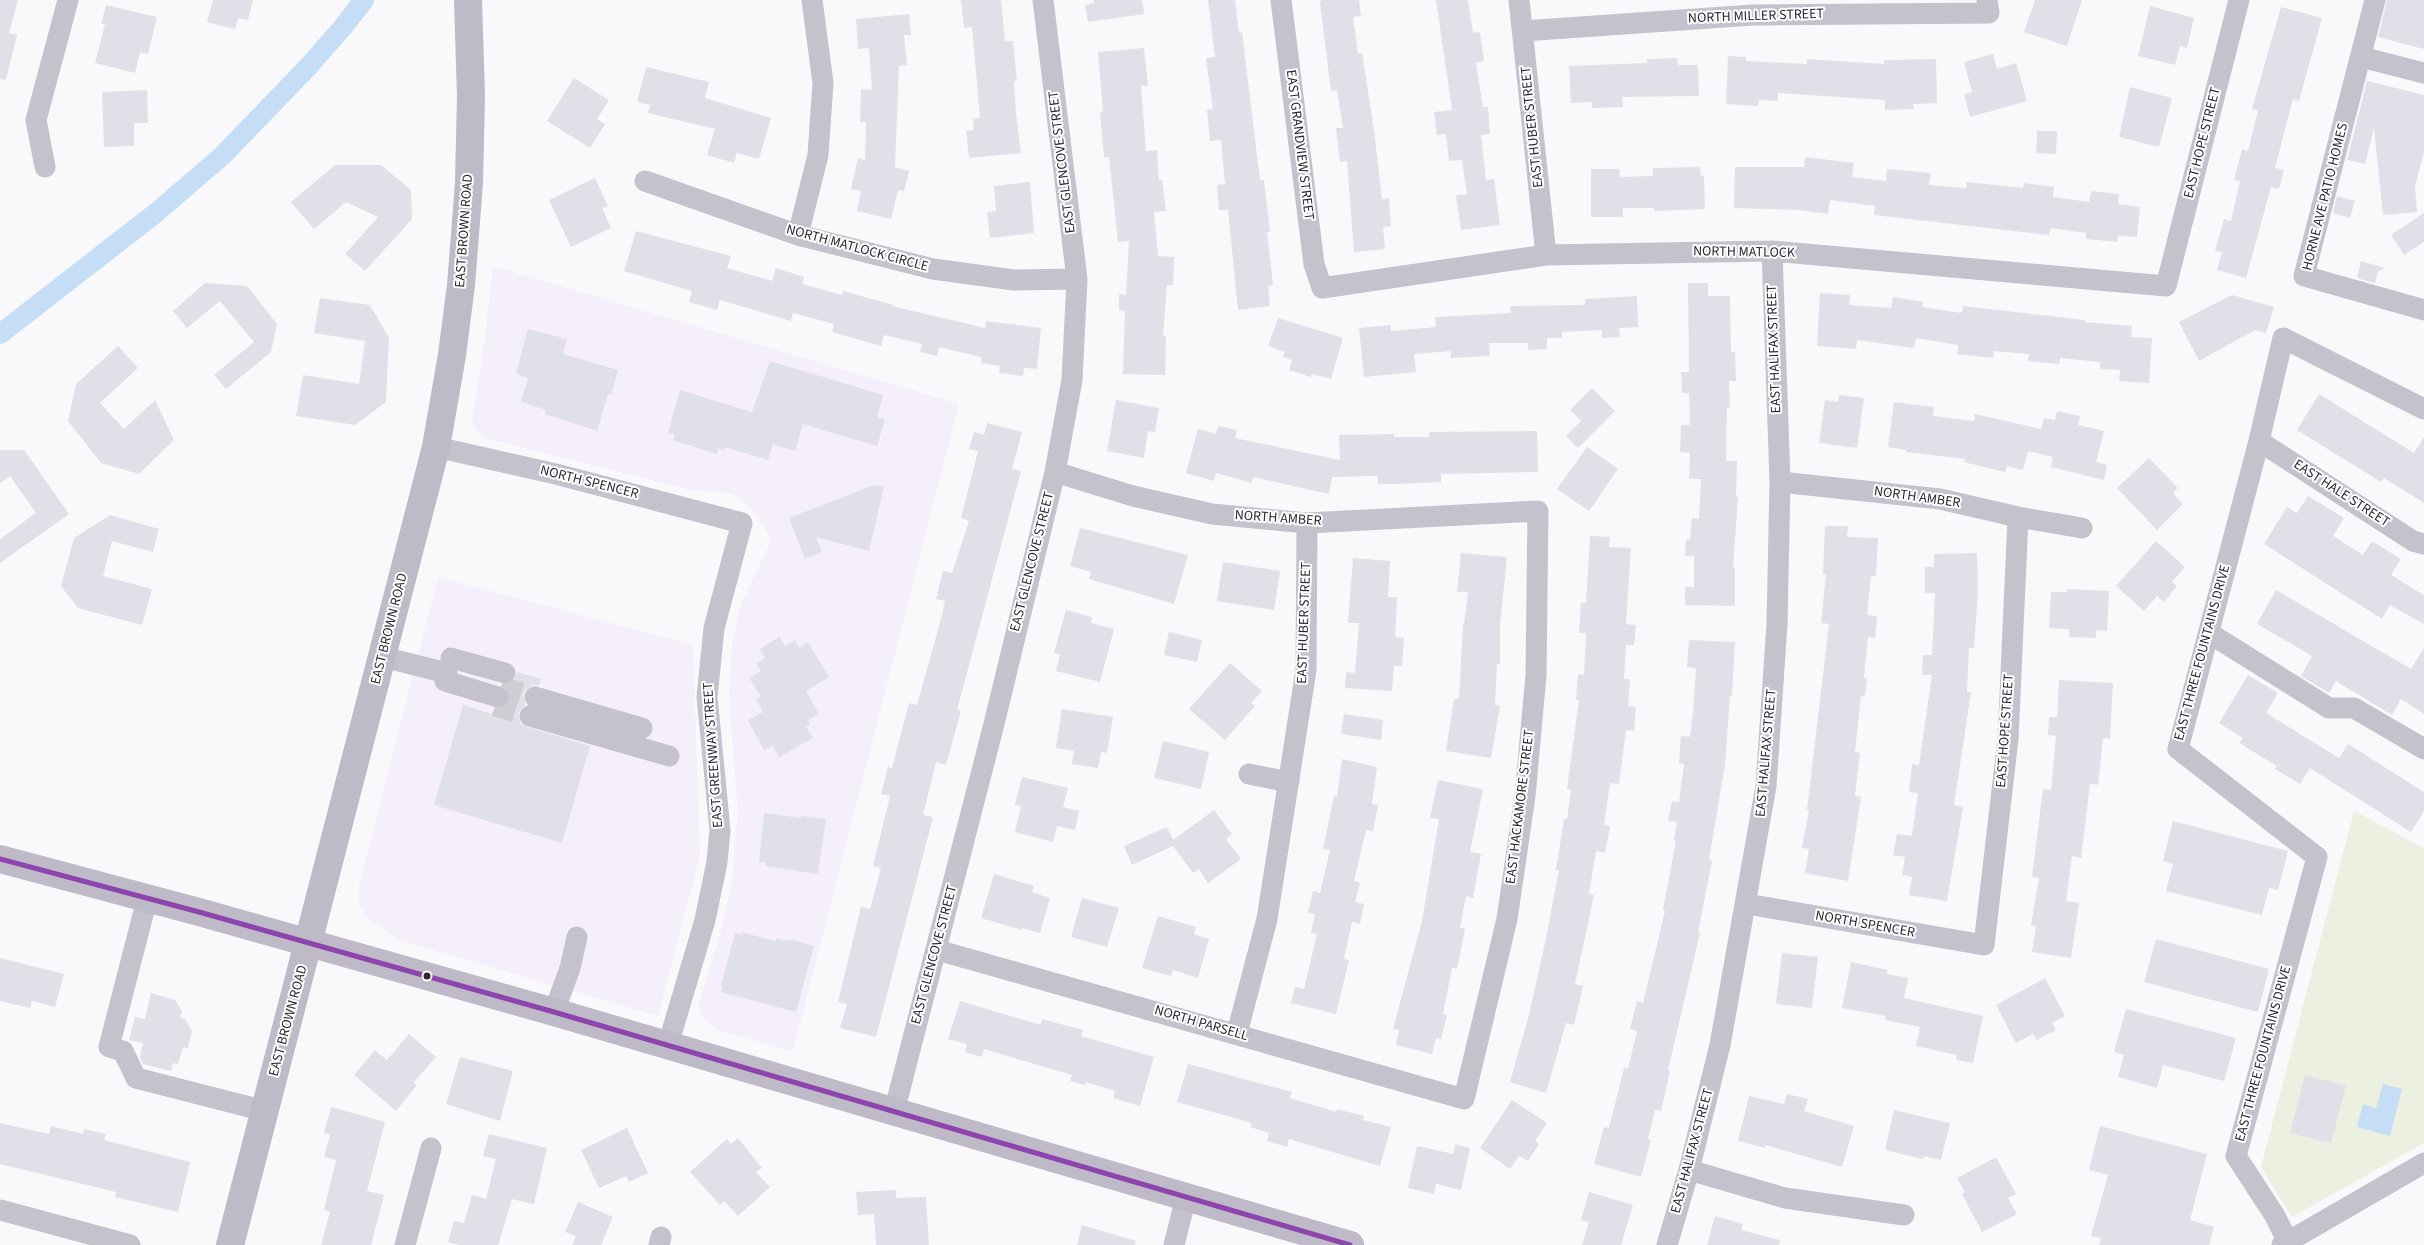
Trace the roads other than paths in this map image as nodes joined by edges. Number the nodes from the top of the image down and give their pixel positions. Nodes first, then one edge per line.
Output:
1 (68, 0) edge
2 (468, 0) edge
3 (812, 0) edge
4 (1043, 0) edge
5 (1281, 0) edge
6 (1519, 0) edge
7 (2239, 0) edge
8 (2375, 0) edge
9 (1988, 7) edge
10 (1752, 8) edge
11 (1523, 31) junction
12 (2361, 57) junction
13 (2424, 73) edge
14 (45, 167) dead end
15 (645, 182) dead end
16 (798, 235) junction
17 (1772, 251) junction
18 (1546, 255) junction
19 (1076, 279) junction
20 (2166, 286) joint
21 (1322, 288) joint
22 (2424, 310) edge
23 (2424, 409) edge
24 (2259, 441) junction
25 (436, 447) junction
26 (1055, 472) junction
27 (1780, 482) junction
28 (1538, 511) joint
29 (2018, 517) junction
30 (742, 522) joint
31 (1307, 523) junction
32 (2082, 528) dead end
33 (2424, 544) edge
34 (2209, 633) junction
35 (383, 656) junction
36 (447, 675) junction
37 (642, 727) dead end
38 (2424, 749) edge
39 (669, 756) dead end
40 (1249, 774) dead end
41 (1289, 782) junction
42 (0, 859) edge
43 (147, 899) junction
44 (1747, 904) junction
45 (577, 937) dead end
46 (309, 943) junction
47 (1984, 945) joint
48 (937, 950) junction
49 (554, 1012) junction
50 (1237, 1034) junction
51 (668, 1045) junction
52 (1464, 1099) joint
53 (265, 1111) junction
54 (894, 1112) junction
55 (431, 1148) dead end
56 (2424, 1163) edge
57 (1689, 1170) junction
58 (1186, 1197) junction
59 (0, 1210) edge
60 (1904, 1215) dead end
61 (2286, 1244) edge
62 (130, 1245) edge
63 (230, 1245) edge
64 (405, 1245) edge
65 (1174, 1245) edge
66 (1350, 1245) edge
67 (1667, 1245) edge

1 - 14 street
2 - 25 main road, EAST BROWN ROAD
3 - 16 street
4 - 19 street, EAST GLENCOVE STREET
5 - 21 street, EAST GRANDVIEW STREET
6 - 11 street, EAST HUBER STREET
7 - 20 street, EAST HOPE STREET
8 - 12 street, HORNE AVE PATIO HOMES
9 - 10 street, NORTH MILLER STREET
10 - 11 street, NORTH MILLER STREET
11 - 18 street, EAST HUBER STREET
12 - 13 street
12 - 22 street, HORNE AVE PATIO HOMES
15 - 16 street, NORTH MATLOCK CIRCLE
16 - 19 street, NORTH MATLOCK CIRCLE
17 - 18 street, NORTH MATLOCK
17 - 20 street, NORTH MATLOCK
17 - 27 street, EAST HALIFAX STREET
18 - 21 street, NORTH MATLOCK
19 - 26 street, EAST GLENCOVE STREET
23 - 24 street, EAST THREE FOUNTAINS DRIVE
24 - 33 street, EAST HALE STREET
24 - 34 street, EAST THREE FOUNTAINS DRIVE
25 - 30 street, NORTH SPENCER
25 - 35 main road, EAST BROWN ROAD
26 - 31 street, NORTH AMBER
26 - 48 street, EAST GLENCOVE STREET
27 - 29 street, NORTH AMBER
27 - 44 street, EAST HALIFAX STREET
28 - 31 street, NORTH AMBER
28 - 52 street, EAST HACKAMORE STREET
29 - 32 street, NORTH AMBER
29 - 47 street, EAST HOPE STREET
30 - 51 street, EAST GREENWAY STREET
31 - 41 street, EAST HUBER STREET
34 - 38 street
34 - 61 street, EAST THREE FOUNTAINS DRIVE
35 - 36 street
35 - 46 main road, EAST BROWN ROAD
36 - 36 street
37 - 39 street
40 - 41 street
41 - 50 street, EAST HUBER STREET
42 - 43 main road
43 - 46 main road
43 - 53 street
44 - 47 street, NORTH SPENCER
44 - 57 street, EAST HALIFAX STREET
45 - 49 street
46 - 49 main road
46 - 53 main road, EAST BROWN ROAD
48 - 50 street, NORTH PARSELL
48 - 54 street, EAST GLENCOVE STREET
49 - 51 main road
50 - 52 street, NORTH PARSELL
51 - 54 main road
53 - 63 main road, EAST BROWN ROAD
54 - 58 main road
55 - 64 street
56 - 61 street, EAST THREE FOUNTAINS DRIVE
57 - 60 street
57 - 67 street, EAST HALIFAX STREET
58 - 65 street
58 - 66 main road
59 - 62 street

